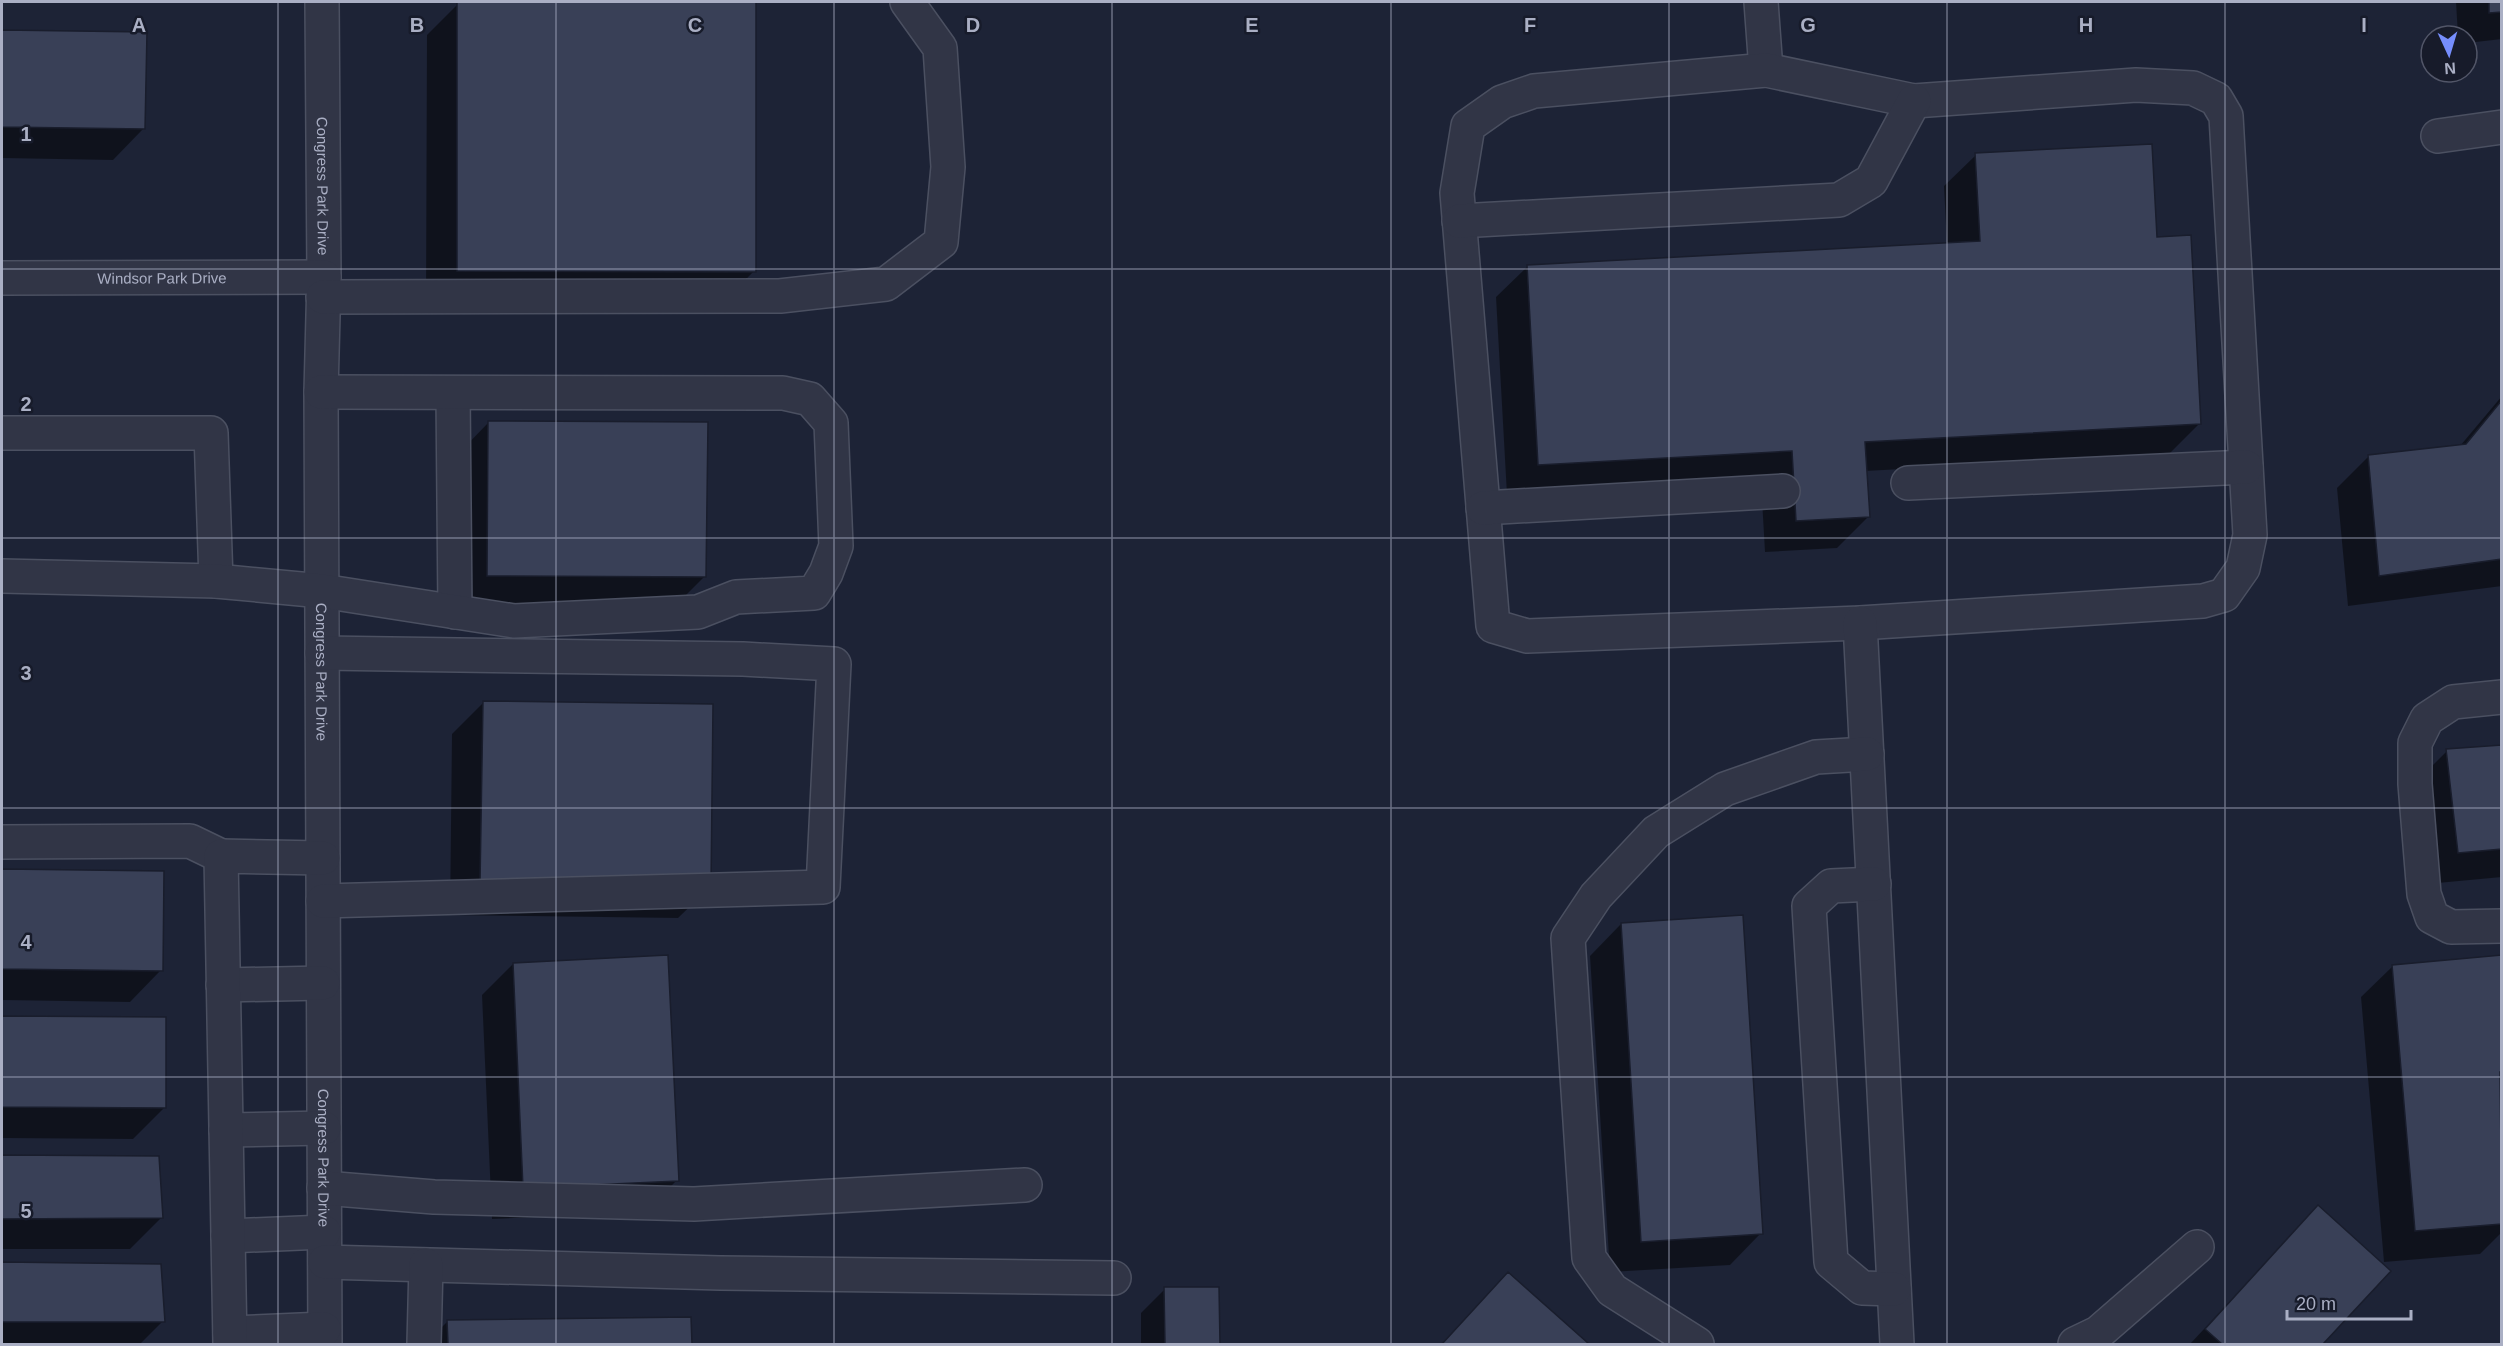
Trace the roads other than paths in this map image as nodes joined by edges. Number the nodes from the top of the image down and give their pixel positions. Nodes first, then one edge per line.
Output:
1 (322, 2) edge
2 (907, 2) edge
3 (1761, 2) edge
4 (1766, 70) junction
5 (1914, 101) junction
6 (2502, 127) edge
7 (2438, 136) dead end
8 (1459, 221) junction
9 (2, 278) edge
10 (323, 287) junction
11 (321, 392) junction
12 (453, 393) junction
13 (2, 433) edge
14 (2246, 467) junction
15 (1908, 483) dead end
16 (1783, 491) dead end
17 (1484, 508) junction
18 (2, 576) edge
19 (216, 581) junction
20 (322, 591) junction
21 (455, 612) junction
22 (1860, 623) junction
23 (322, 653) junction
24 (2502, 697) edge
25 (1867, 754) junction
26 (2, 842) edge
27 (221, 856) junction
28 (323, 858) junction
29 (1874, 884) junction
30 (322, 902) junction
31 (2502, 926) edge
32 (323, 983) junction
33 (223, 985) junction
34 (324, 1128) junction
35 (226, 1130) junction
36 (1025, 1185) dead end
37 (324, 1188) junction
38 (228, 1236) junction
39 (324, 1247) junction
40 (2197, 1247) dead end
41 (426, 1265) junction
42 (1114, 1278) dead end
43 (1894, 1289) junction
44 (325, 1337) edge
45 (230, 1339) edge
46 (424, 1344) edge
47 (1697, 1344) edge
48 (1897, 1344) edge
49 (2075, 1344) edge

1 - 10 street, Congress Park Drive
2 - 10 street, Windsor Park Drive
3 - 4 street
4 - 5 street
4 - 8 street
5 - 8 street
5 - 14 street
6 - 7 street
8 - 17 street
9 - 10 street, Windsor Park Drive
10 - 11 street, Congress Park Drive
11 - 12 street
11 - 20 street, Congress Park Drive
12 - 21 street
12 - 21 street
13 - 19 street
14 - 15 street
14 - 22 street
16 - 17 street
17 - 22 street
18 - 19 street
19 - 20 street
20 - 21 street
20 - 23 street, Congress Park Drive
22 - 25 street
23 - 28 street, Congress Park Drive
23 - 30 street
24 - 31 street
25 - 29 street
25 - 47 street
26 - 27 street
27 - 28 street
27 - 33 street
28 - 30 street, Congress Park Drive
29 - 43 street
29 - 43 street
30 - 32 street, Congress Park Drive
32 - 33 street
32 - 34 street, Congress Park Drive
33 - 35 street
34 - 35 street
34 - 37 street, Congress Park Drive
35 - 38 street
36 - 37 street
37 - 39 street, Congress Park Drive
38 - 39 street
38 - 45 street
39 - 41 street
39 - 44 street, Congress Park Drive
40 - 49 street
41 - 42 street
41 - 46 street
43 - 48 street
44 - 45 street

